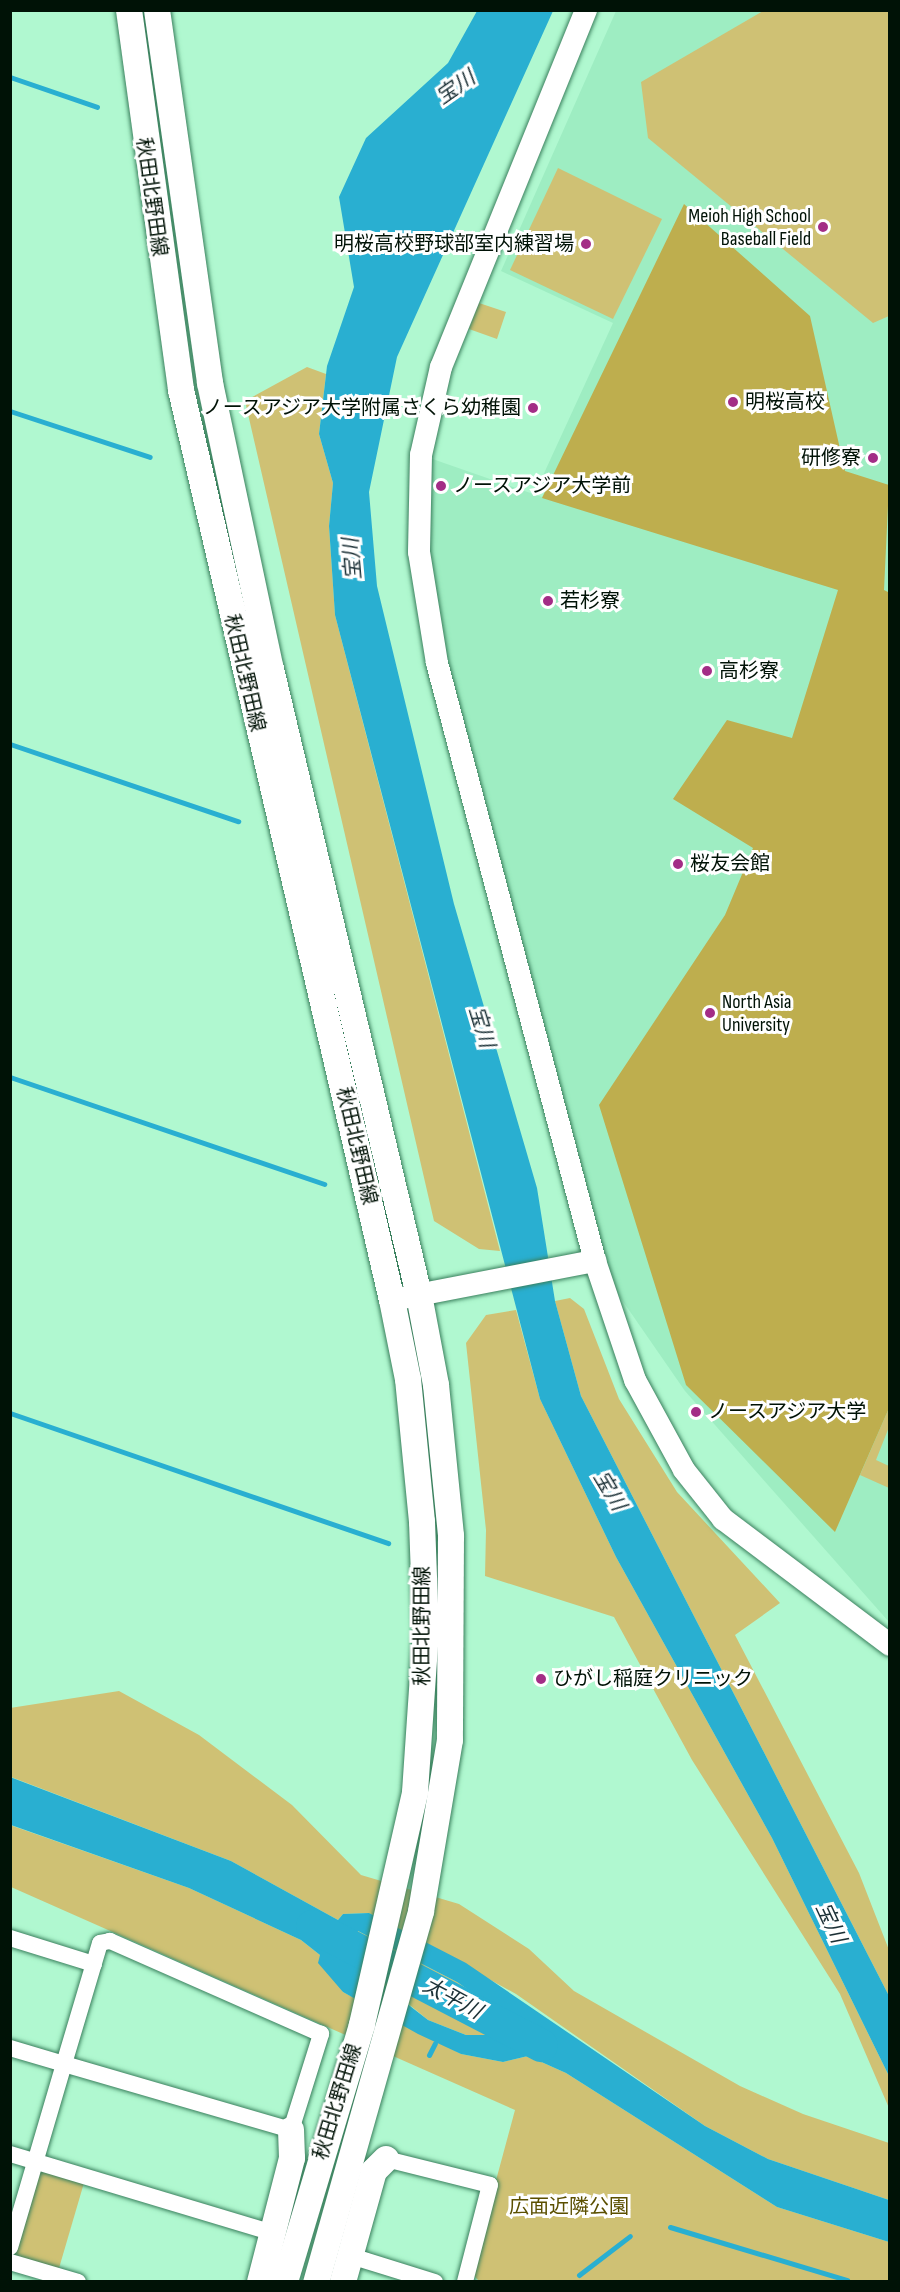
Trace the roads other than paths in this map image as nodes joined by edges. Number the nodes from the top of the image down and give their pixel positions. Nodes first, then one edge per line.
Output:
1 (129, 10) edge
2 (157, 10) edge
3 (586, 10) edge
4 (595, 1261) junction
5 (419, 1295) junction
6 (392, 1300) junction
7 (890, 1645) edge
8 (10, 1938) edge
9 (94, 1964) junction
10 (10, 2048) edge
11 (64, 2064) junction
12 (291, 2130) junction
13 (10, 2154) edge
14 (386, 2159) joint
15 (36, 2161) junction
16 (274, 2233) junction
17 (10, 2247) edge
18 (351, 2256) junction
19 (10, 2262) edge
20 (78, 2282) edge
21 (260, 2282) edge
22 (285, 2282) edge
23 (316, 2282) edge
24 (343, 2282) edge
25 (435, 2282) edge
26 (465, 2282) edge

1 - 6 main road, 秋田北野田線
2 - 5 main road, 秋田北野田線
3 - 4 street
4 - 5 street
4 - 7 street
5 - 6 street
5 - 23 main road, 秋田北野田線
6 - 22 main road, 秋田北野田線
8 - 9 street
9 - 11 street
9 - 12 street
10 - 11 street
11 - 12 street
11 - 15 street
12 - 16 main road
13 - 15 street
14 - 18 main road
14 - 26 street
15 - 16 street
15 - 17 street
16 - 21 main road
18 - 24 main road
18 - 25 street
19 - 20 street

